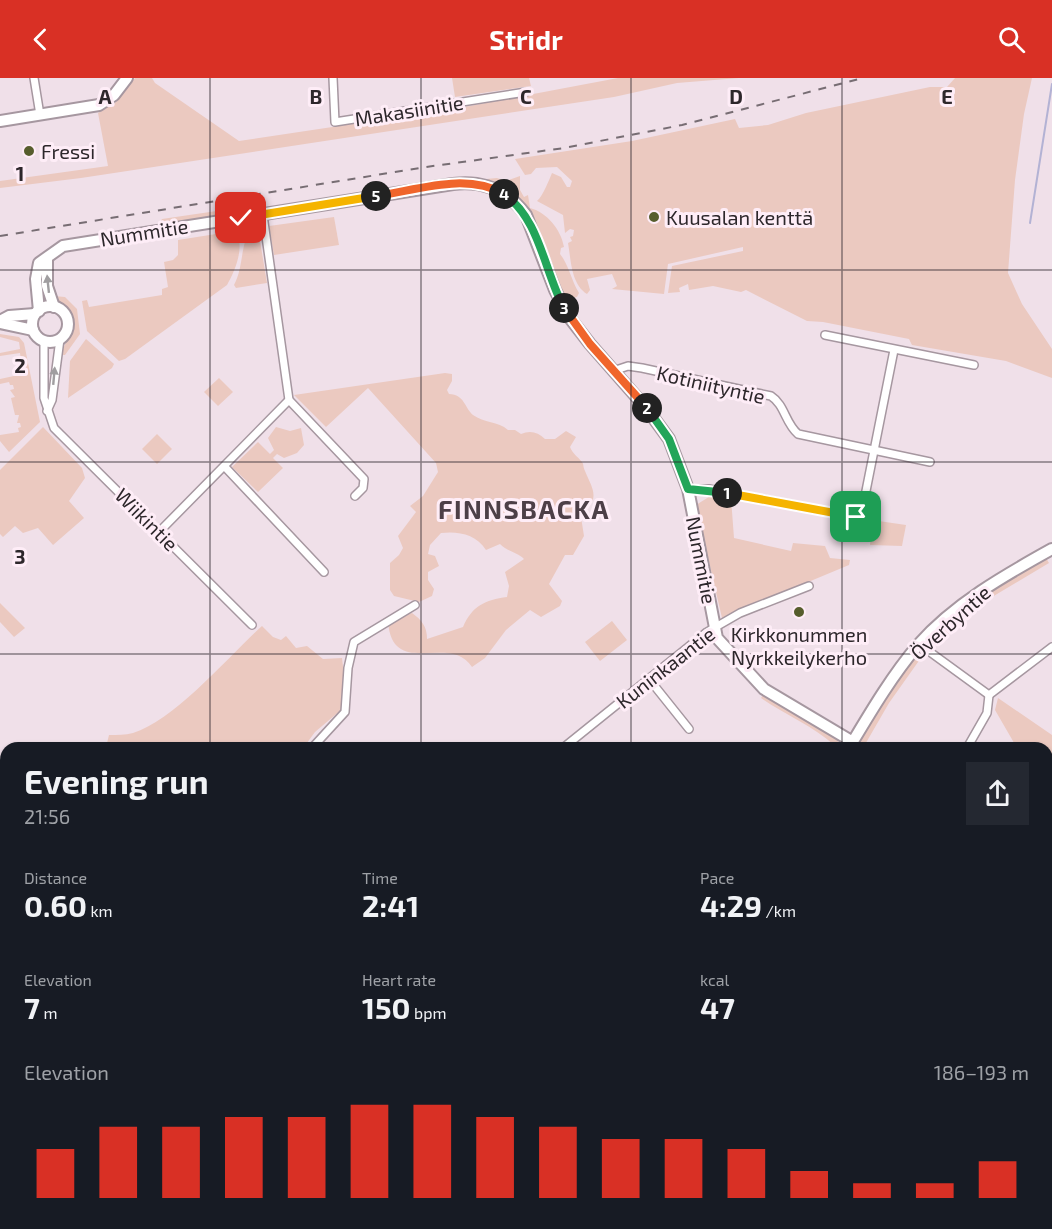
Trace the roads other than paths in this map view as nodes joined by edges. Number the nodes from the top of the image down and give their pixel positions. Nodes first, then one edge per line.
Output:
1 (34, 78) edge
2 (127, 78) edge
3 (333, 78) edge
4 (526, 92) dead end
5 (40, 115) junction
6 (0, 121) edge
7 (263, 215) junction
8 (47, 259) junction
9 (54, 307) junction
10 (37, 313) junction
11 (0, 322) edge
12 (33, 330) junction
13 (825, 335) dead end
14 (60, 339) junction
15 (44, 341) junction
16 (894, 350) junction
17 (974, 365) dead end
18 (613, 371) junction
19 (289, 400) junction
20 (47, 411) junction
21 (873, 449) junction
22 (930, 462) dead end
23 (225, 467) junction
24 (688, 489) junction
25 (355, 496) dead end
26 (159, 532) junction
27 (1052, 549) edge
28 (324, 572) dead end
29 (808, 586) dead end
30 (415, 605) dead end
31 (252, 625) dead end
32 (717, 626) junction
33 (919, 644) junction
34 (1052, 647) edge
35 (649, 679) junction
36 (989, 695) junction
37 (689, 729) dead end
38 (318, 742) edge
39 (570, 742) edge
40 (846, 742) edge
41 (853, 742) edge
42 (970, 742) edge

1 - 5 street
2 - 5 street
3 - 4 street, Makasiinitie
5 - 6 street
7 - 8 street, Nummitie
7 - 18 street, Nummitie
7 - 19 street
9 -> 8 street
8 - 10 street
9 - 10 street
9 - 14 street
10 - 11 street
10 - 12 street
11 - 12 street
12 - 15 street
13 - 16 street
14 - 15 street
20 -> 14 street
15 - 20 street, Wiikintie
16 - 17 street
16 - 21 street
18 - 21 street, Kotiniityntie
18 - 24 street, Nummitie
19 - 23 street
19 - 25 street
20 - 26 street, Wiikintie
21 - 22 street, Kotiniityntie
21 - 24 street
23 - 26 street
23 - 28 street
24 - 32 street, Nummitie
26 - 31 street, Wiikintie
27 - 33 street, Överbyntie
29 - 32 street, Kuninkaantie
30 - 38 street
32 - 35 street, Kuninkaantie
32 - 40 street, Nummitie
33 - 36 street
33 - 41 street, Överbyntie
34 - 36 street
35 - 37 street
35 - 39 street, Kuninkaantie
36 - 42 street

